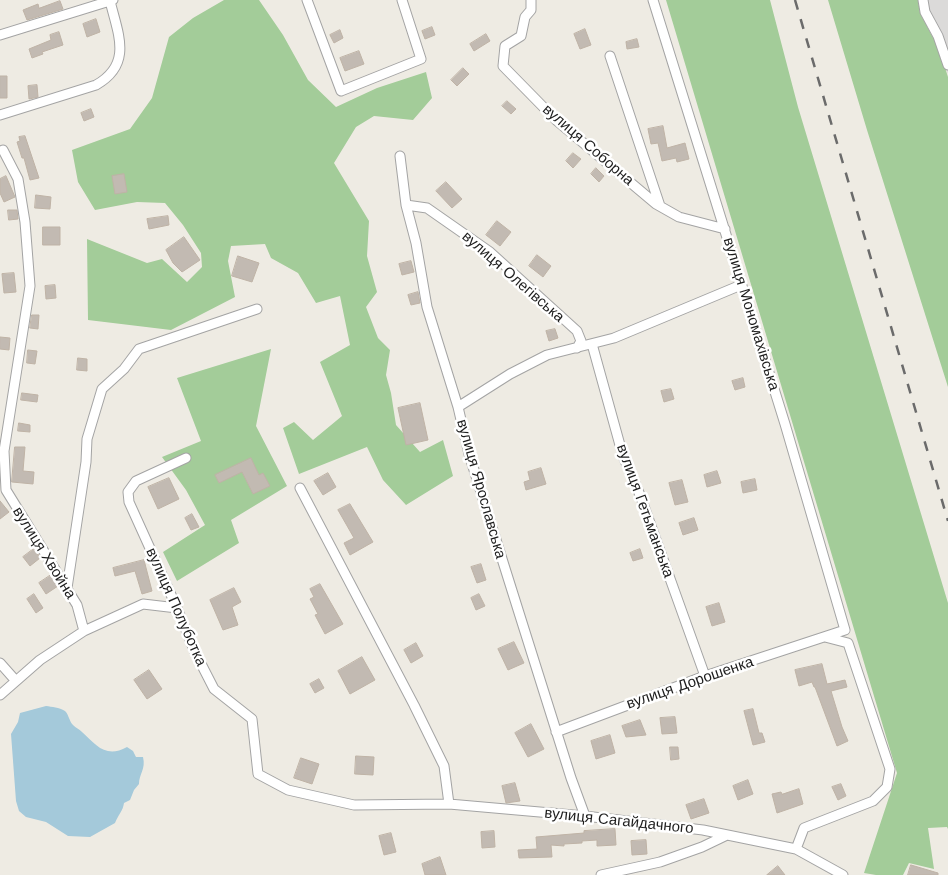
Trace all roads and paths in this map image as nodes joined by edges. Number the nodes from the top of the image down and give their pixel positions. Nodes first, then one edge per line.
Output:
1 (307, 0) edge
2 (402, 0) edge
3 (531, 0) edge
4 (653, 0) edge
5 (923, 0) edge
6 (112, 1) edge
7 (0, 35) edge
8 (610, 56) dead end
9 (948, 65) edge
10 (0, 115) edge
11 (4, 150) dead end
12 (400, 156) dead end
13 (406, 205) junction
14 (660, 206) junction
15 (724, 229) junction
16 (742, 285) junction
17 (257, 309) dead end
18 (592, 344) junction
19 (577, 348) junction
20 (458, 407) junction
21 (186, 458) dead end
22 (300, 488) dead end
23 (67, 588) junction
24 (177, 608) junction
25 (844, 630) joint
26 (84, 631) junction
27 (825, 637) junction
28 (0, 663) edge
29 (705, 676) junction
30 (16, 681) junction
31 (0, 695) edge
32 (556, 732) junction
33 (258, 774) joint
34 (450, 804) junction
35 (585, 816) junction
36 (727, 835) junction
37 (796, 849) junction
38 (601, 875) edge
39 (843, 875) edge

1 - 2 street
3 - 14 street, вулиця Соборна
4 - 15 street, вулиця Мономахівська
5 - 9 street
6 - 7 street
6 - 10 street
8 - 14 street
11 - 23 street, вулиця Хвойна
12 - 13 street, вулиця Ярославська
13 - 19 street, вулиця Олегівська
13 - 20 street, вулиця Ярославська
14 - 15 street, вулиця Соборна
15 - 16 street, вулиця Мономахівська
16 - 18 street
16 - 25 street, вулиця Мономахівська
17 - 23 street
18 - 19 street
18 - 29 street, вулиця Гетьманська
19 - 20 street
20 - 32 street, вулиця Ярославська
21 - 24 street, вулиця Полуботка
22 - 34 street
23 - 26 street, вулиця Хвойна
24 - 26 street
24 - 33 street, вулиця Полуботка
25 - 27 street, вулиця Дорошенка
26 - 30 street
27 - 29 street, вулиця Дорошенка
27 - 37 street
28 - 30 street
29 - 32 street, вулиця Дорошенка
30 - 31 street
32 - 35 street, вулиця Ярославська
33 - 34 street, вулиця Сагайдачного
34 - 35 street, вулиця Сагайдачного
35 - 36 street, вулиця Сагайдачного
36 - 37 street, вулиця Сагайдачного
36 - 38 street, вулиця Сагайдачного
37 - 39 street, вулиця Сагайдачного

